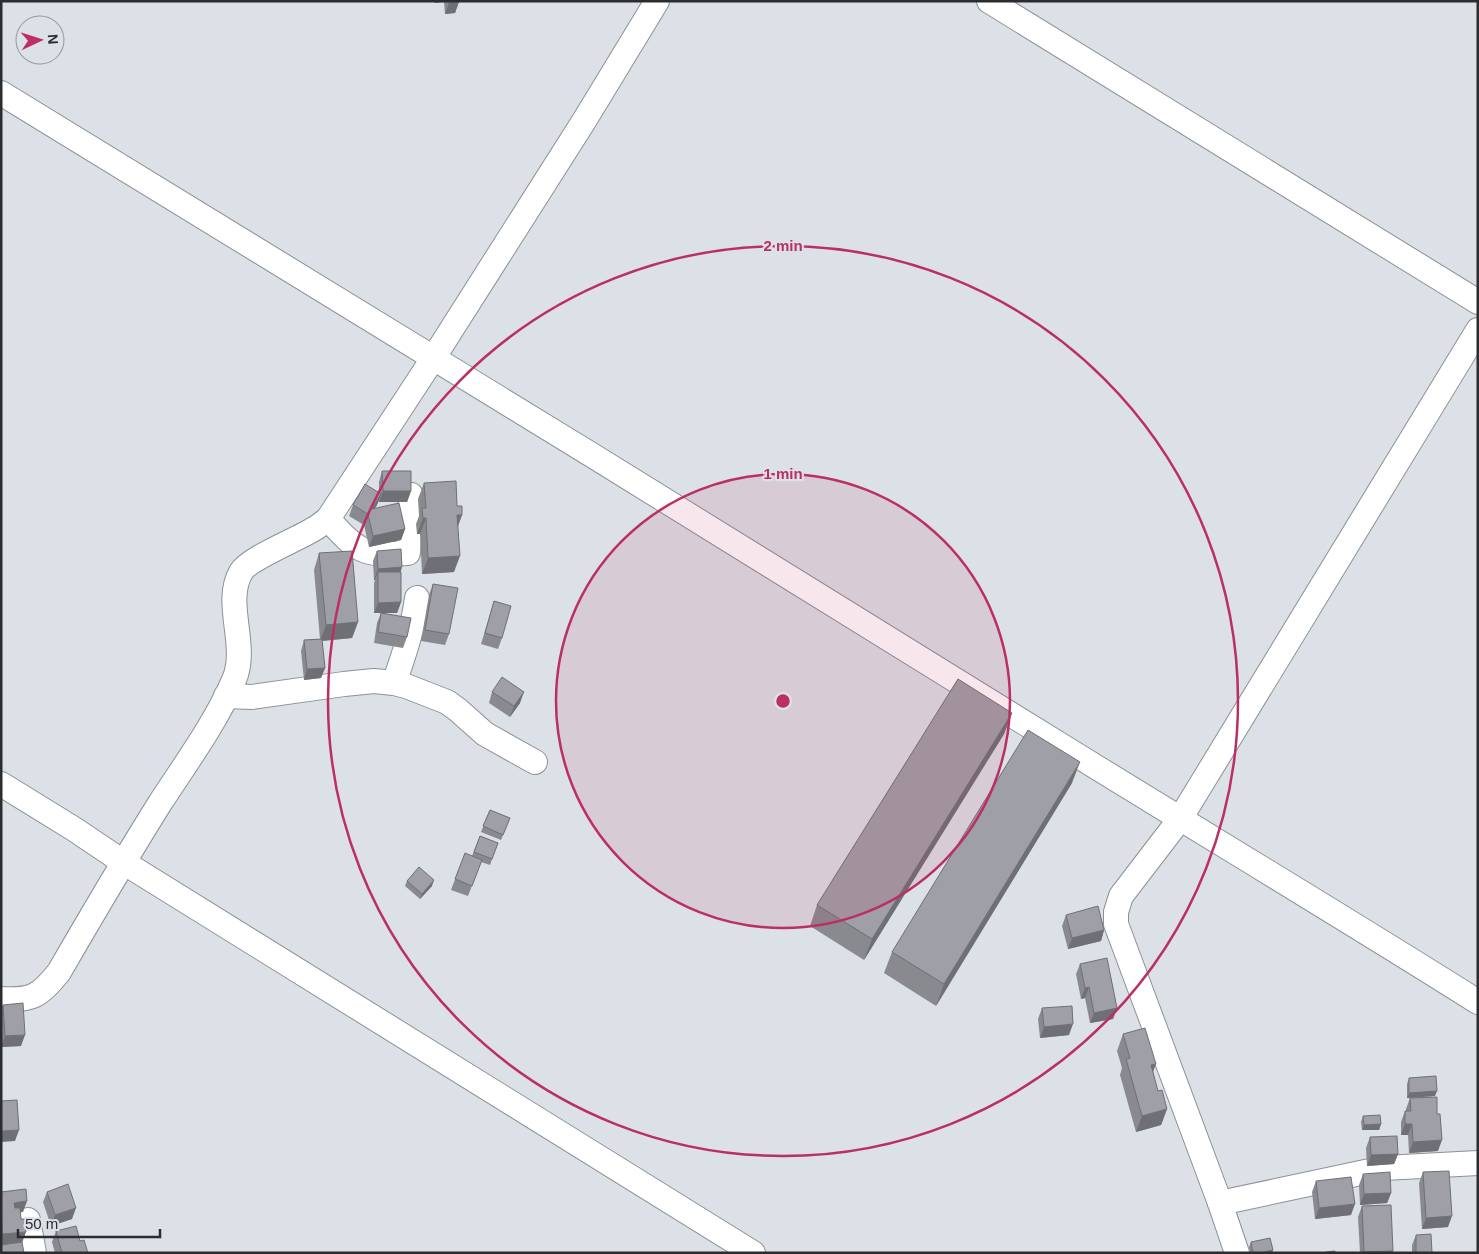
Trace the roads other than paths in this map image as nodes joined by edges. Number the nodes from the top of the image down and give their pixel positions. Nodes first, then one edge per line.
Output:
1 (657, 1) edge
2 (989, 1) edge
3 (1, 93) edge
4 (1478, 302) edge
5 (1478, 330) edge
6 (434, 357) junction
7 (411, 495) edge
8 (328, 519) junction
9 (417, 598) dead end
10 (394, 683) junction
11 (226, 696) junction
12 (535, 762) dead end
13 (1, 784) edge
14 (1180, 819) junction
15 (123, 862) junction
16 (1, 999) edge
17 (1478, 1002) edge
18 (1478, 1163) edge
19 (1220, 1203) junction
20 (28, 1220) dead end
21 (34, 1253) edge
22 (753, 1253) edge
23 (1237, 1253) edge

1 - 6 street
2 - 4 street
3 - 6 street
5 - 14 street
6 - 8 street
6 - 14 street
7 - 8 street
8 - 11 street
9 - 10 street
10 - 11 street
10 - 12 street
11 - 15 street
13 - 15 street
14 - 17 street
14 - 19 street
15 - 16 street
15 - 22 street
18 - 19 street
19 - 23 street
20 - 21 street

